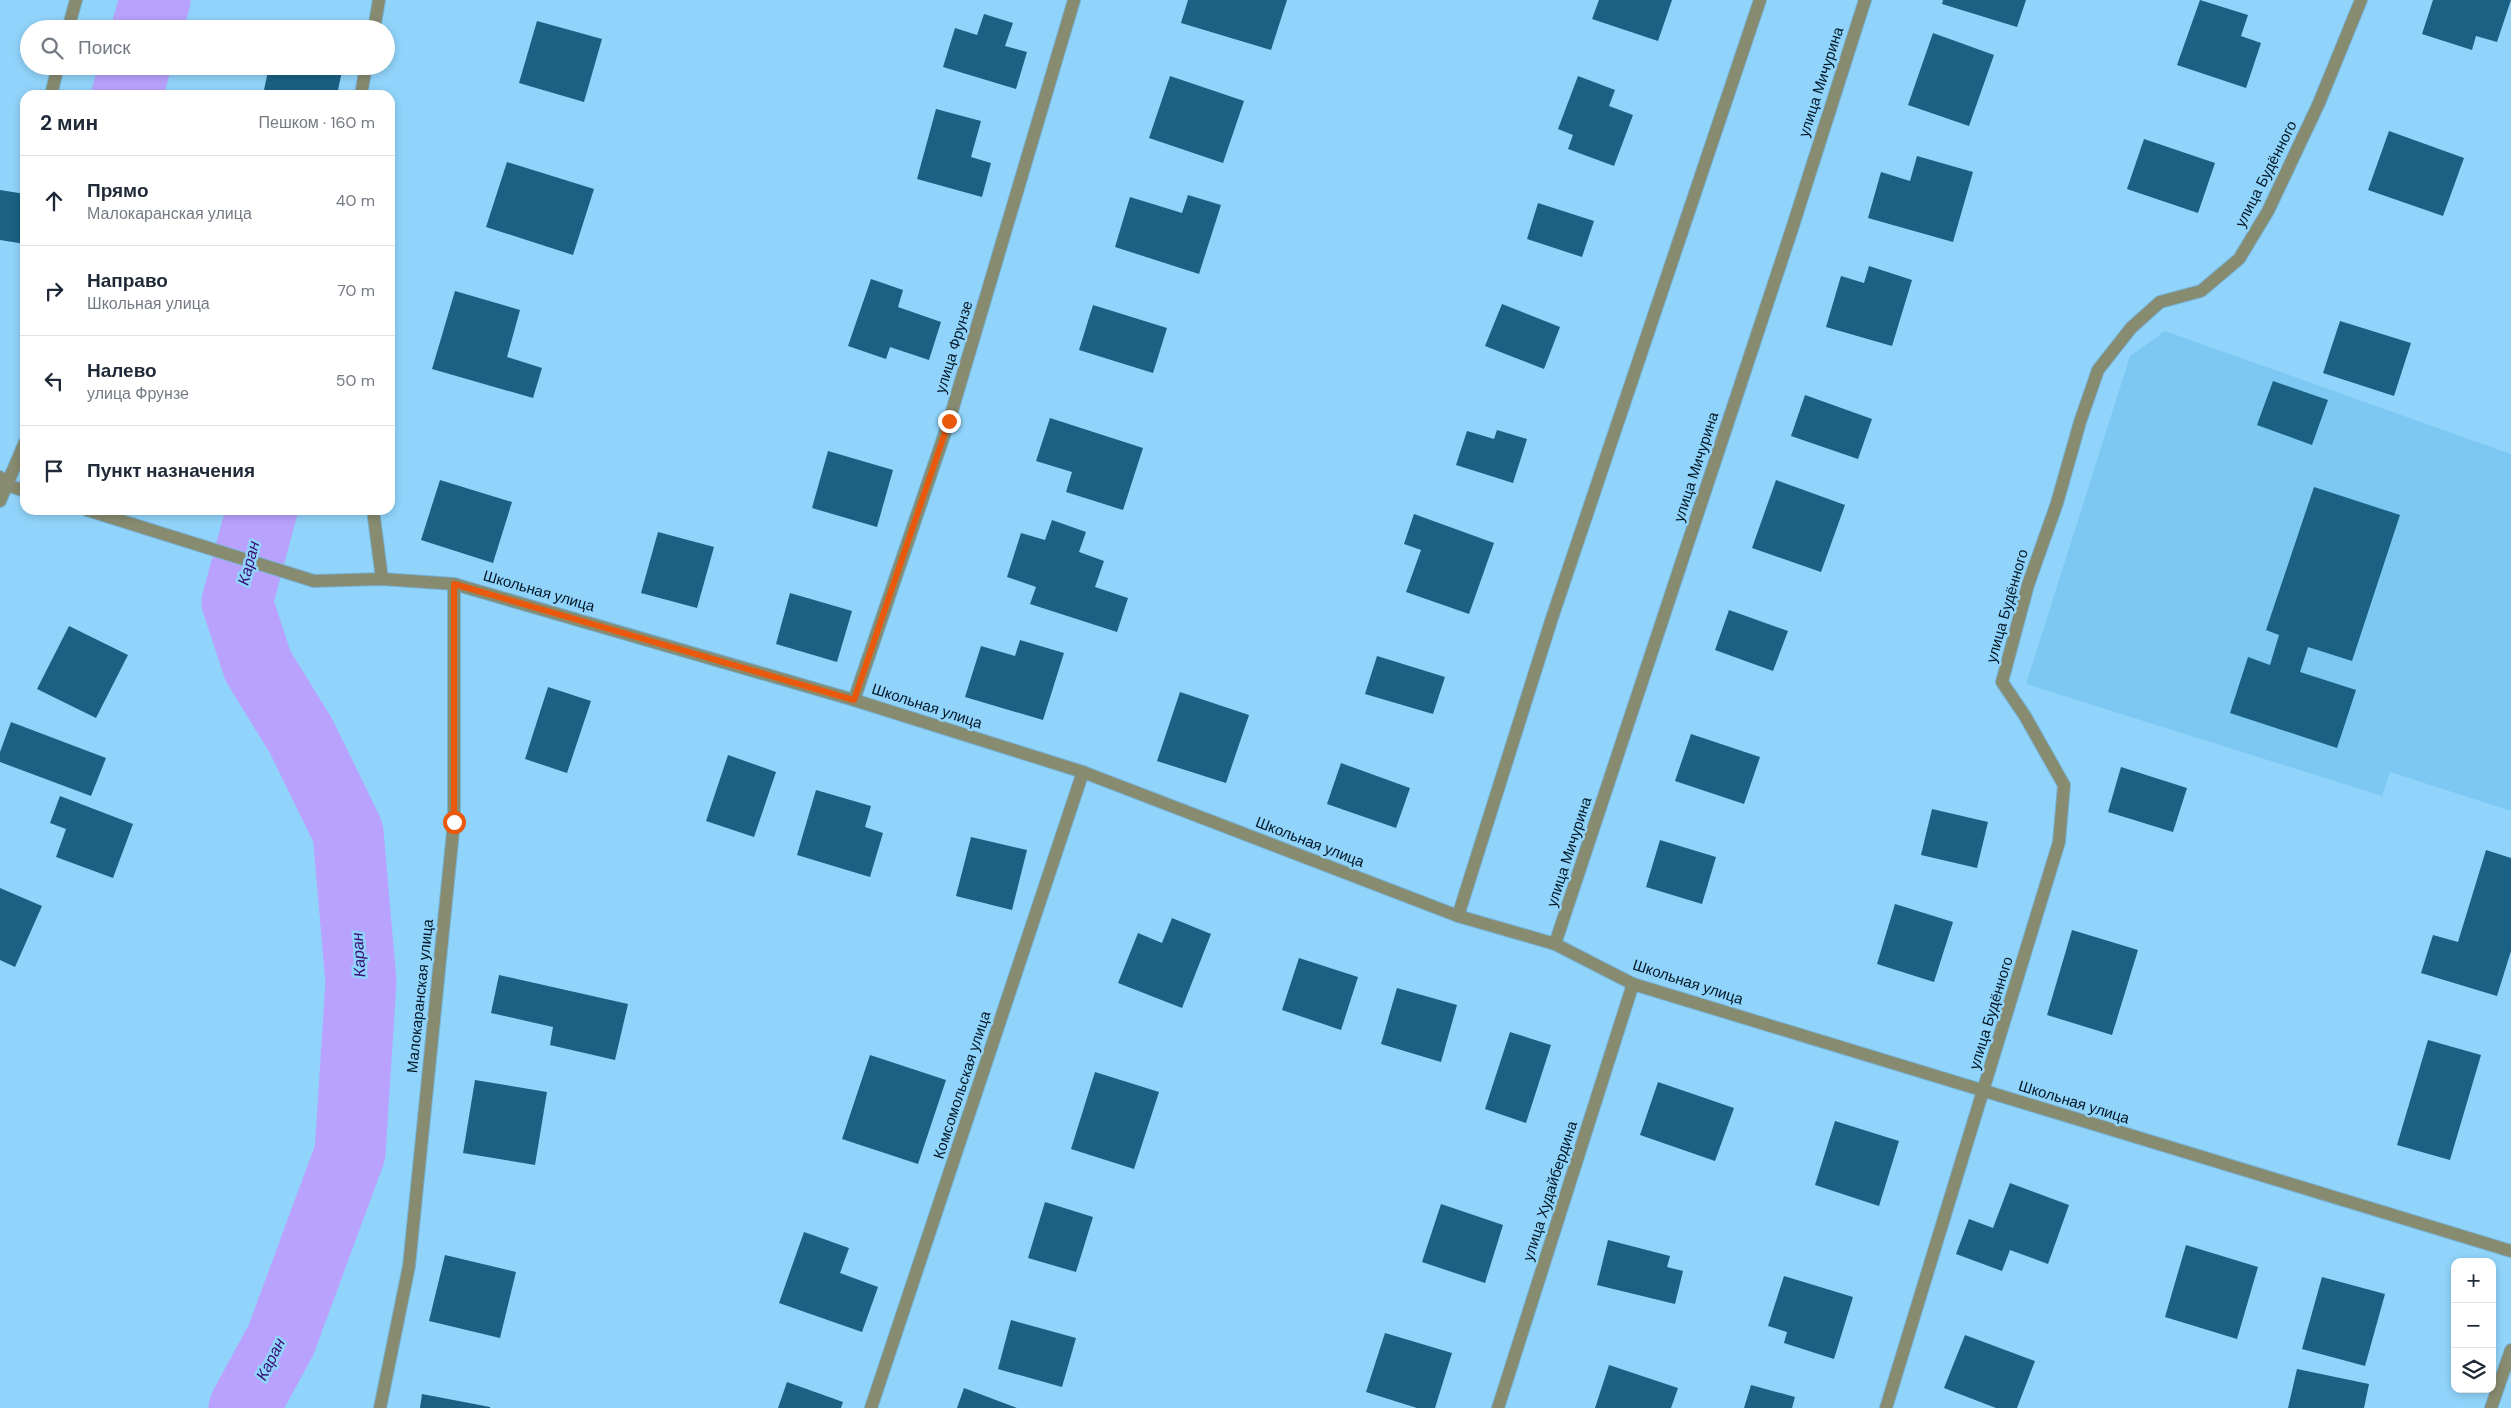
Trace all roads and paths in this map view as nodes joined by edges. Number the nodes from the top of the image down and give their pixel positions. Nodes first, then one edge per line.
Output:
1 (76, 0) edge
2 (379, 0) edge
3 (1074, 0) edge
4 (1760, 0) edge
5 (1865, 0) edge
6 (2361, 0) edge
7 (70, 20) edge
8 (376, 20) edge
9 (56, 75) edge
10 (364, 75) edge
11 (52, 90) edge
12 (362, 90) edge
13 (20, 451) edge
14 (3, 481) edge
15 (20, 489) edge
16 (0, 501) edge
17 (103, 515) edge
18 (373, 515) edge
19 (382, 579) junction
20 (454, 584) junction
21 (854, 700) junction
22 (1083, 772) junction
23 (1458, 916) junction
24 (1555, 944) junction
25 (1633, 984) junction
26 (1984, 1092) junction
27 (2511, 1251) edge
28 (2511, 1350) edge
29 (380, 1408) edge
30 (871, 1408) edge
31 (1498, 1408) edge
32 (1886, 1408) edge
33 (2491, 1408) edge

1 - 7 street
2 - 8 street
3 - 21 street, улица Фрунзе
4 - 23 street
5 - 24 street, улица Мичурина
6 - 26 street, улица Будённого
9 - 11 street
10 - 12 street
13 - 14 street
14 - 15 street
14 - 16 street
17 - 19 street, Школьная улица
18 - 19 street
19 - 20 street, Школьная улица
20 - 21 street, Школьная улица
20 - 29 street, Малокаранская улица
21 - 22 street, Школьная улица
22 - 23 street, Школьная улица
22 - 30 street, Комсомольская улица
23 - 24 street, Школьная улица
24 - 25 street, Школьная улица
25 - 26 street, Школьная улица
25 - 31 street, улица Худайбердина
26 - 27 street, Школьная улица
26 - 32 street, улица Будённого
28 - 33 street

